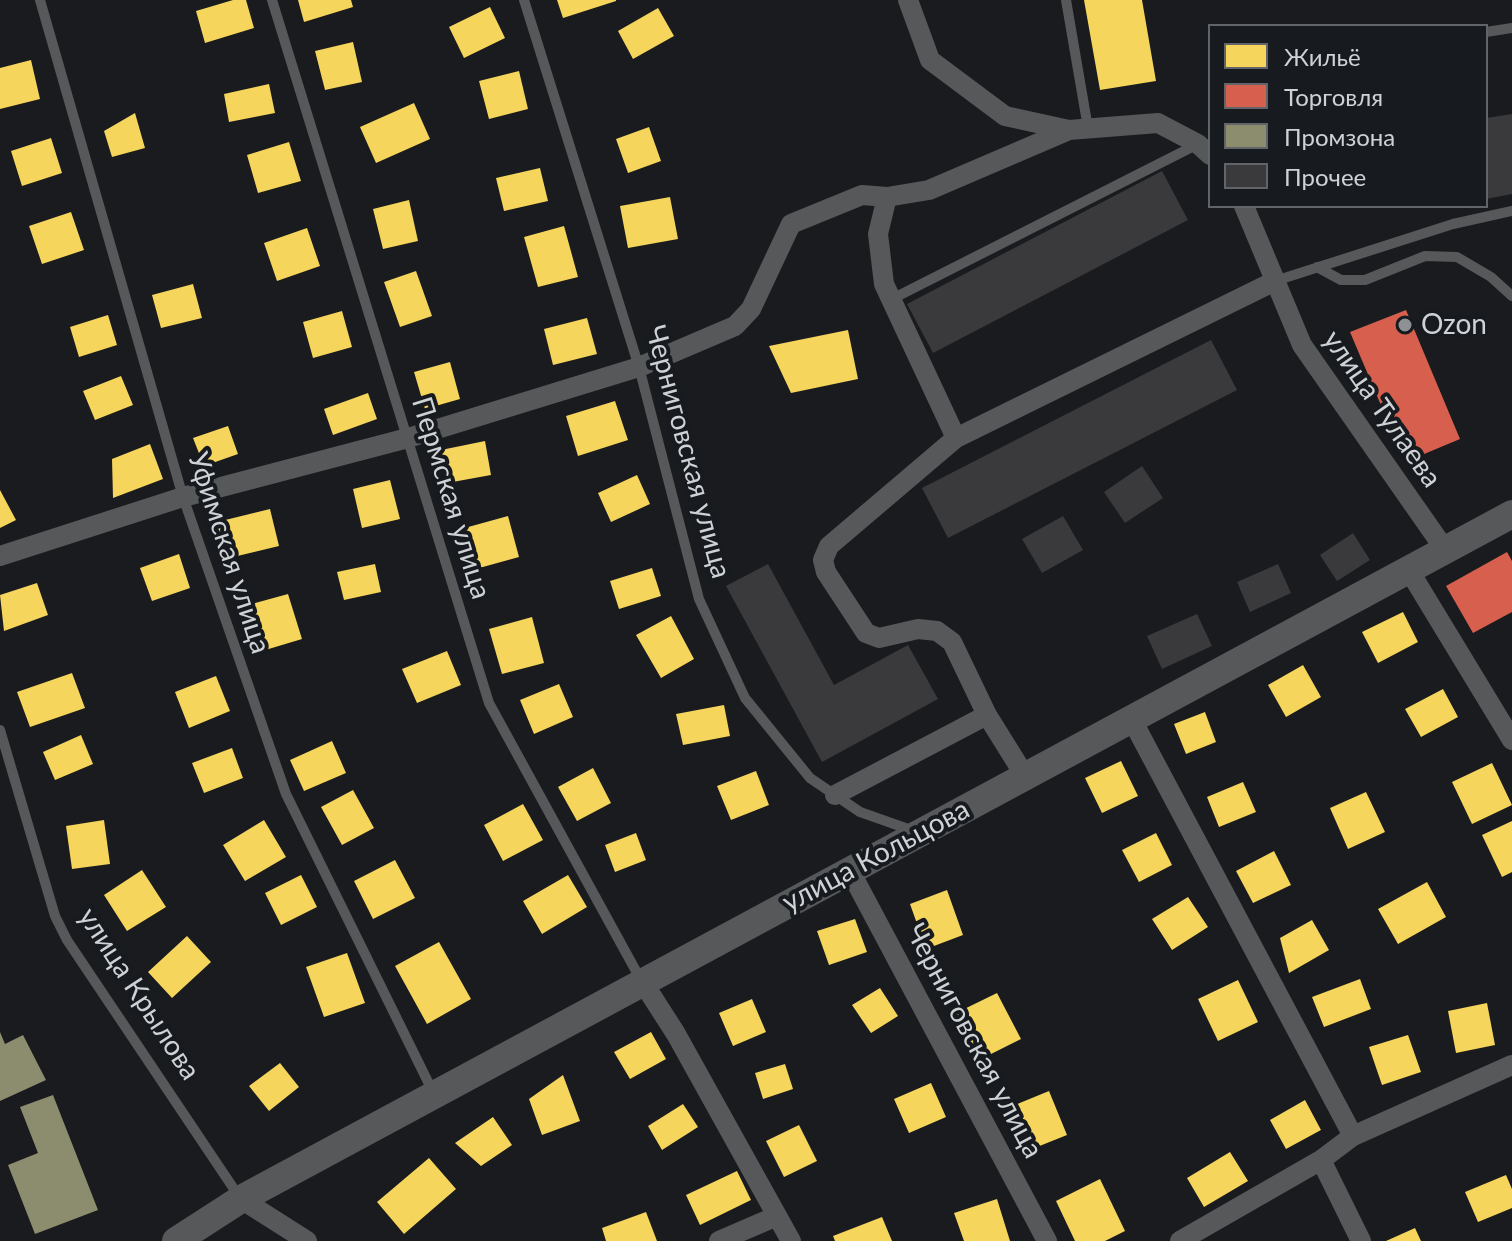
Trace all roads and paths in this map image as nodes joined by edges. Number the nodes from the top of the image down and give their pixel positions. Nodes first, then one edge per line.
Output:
1 (40, 0) edge
2 (272, 0) edge
3 (524, 0) edge
4 (908, 0) edge
5 (1066, 0) edge
6 (1512, 28) edge
7 (1488, 32) edge
8 (1078, 129) junction
9 (1204, 150) edge
10 (887, 197) junction
11 (1245, 208) edge
12 (1512, 211) edge
13 (1317, 267) junction
14 (1275, 281) junction
15 (1512, 296) edge
16 (890, 300) junction
17 (639, 367) junction
18 (408, 438) junction
19 (956, 438) junction
20 (183, 497) junction
21 (1512, 514) edge
22 (1446, 551) junction
23 (0, 556) edge
24 (1410, 572) junction
25 (987, 715) junction
26 (1131, 718) junction
27 (0, 730) edge
28 (1512, 740) edge
29 (1025, 776) junction
30 (835, 795) junction
31 (919, 833) junction
32 (849, 869) junction
33 (644, 984) junction
34 (1512, 1065) edge
35 (435, 1097) junction
36 (1353, 1136) junction
37 (1321, 1160) junction
38 (241, 1199) junction
39 (777, 1216) junction
40 (176, 1241) edge
41 (307, 1241) edge
42 (719, 1241) edge
43 (791, 1241) edge
44 (1047, 1241) edge
45 (1180, 1241) edge
46 (1361, 1241) edge

1 - 20 lane, Уфимская улица
2 - 18 lane, Пермская улица
3 - 17 lane, Черниговская улица
4 - 8 street
5 - 8 lane
6 - 7 lane
8 - 9 street
8 - 10 street
9 - 16 lane
10 - 16 street
10 - 17 street
11 - 14 street, улица Тулаева
12 - 13 lane
13 - 14 lane
13 - 15 lane
14 - 19 street
14 - 22 street, улица Тулаева
16 - 19 street
17 - 18 street
17 - 30 lane, Черниговская улица
18 - 20 street
18 - 33 lane, Пермская улица
19 - 25 street
20 - 23 street
20 - 35 lane, Уфимская улица
21 - 22 main road, улица Кольцова
22 - 24 main road, улица Кольцова
24 - 26 main road, улица Кольцова
24 - 28 street
25 - 29 street
25 - 30 street
26 - 29 main road, улица Кольцова
26 - 36 street
27 - 38 lane, улица Крылова
29 - 31 main road, улица Кольцова
30 - 31 lane, Черниговская улица
31 - 32 main road, улица Кольцова
32 - 33 main road, улица Кольцова
32 - 44 street, Черниговская улица
33 - 35 main road, улица Кольцова
33 - 39 street
34 - 36 street
35 - 38 main road, улица Кольцова
36 - 37 street
37 - 45 street
37 - 46 street
38 - 40 main road, улица Кольцова
38 - 41 street, улица Крылова
39 - 42 street
39 - 43 street

